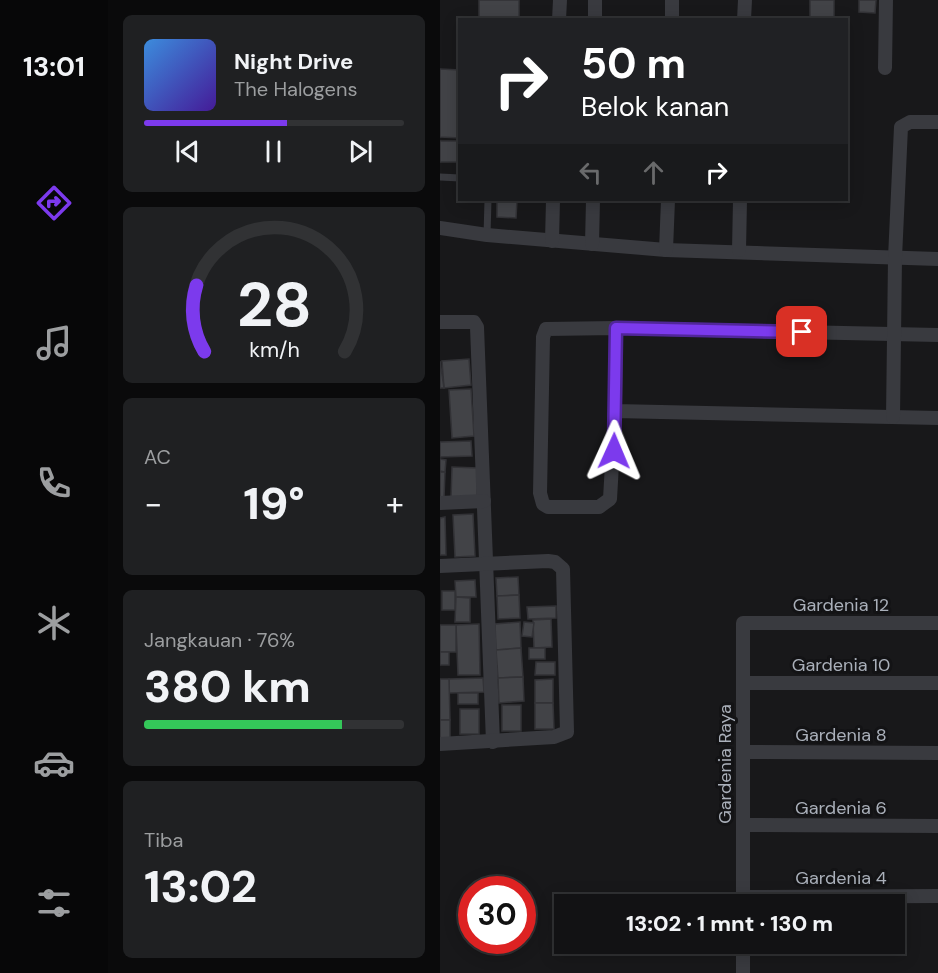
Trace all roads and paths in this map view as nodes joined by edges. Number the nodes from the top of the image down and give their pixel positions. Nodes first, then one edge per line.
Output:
1 (560, 0) edge
2 (595, 0) edge
3 (672, 0) edge
4 (745, 0) edge
5 (886, 0) edge
6 (559, 18) edge
7 (595, 18) edge
8 (672, 18) edge
9 (744, 18) edge
10 (885, 68) dead end
11 (938, 122) edge
12 (440, 177) edge
13 (458, 178) edge
14 (488, 201) edge
15 (553, 201) edge
16 (593, 201) edge
17 (668, 201) edge
18 (740, 201) edge
19 (440, 228) edge
20 (487, 235) junction
21 (552, 241) junction
22 (592, 244) junction
23 (666, 250) junction
24 (739, 250) junction
25 (895, 258) junction
26 (938, 259) edge
27 (440, 322) edge
28 (616, 328) junction
29 (894, 334) junction
30 (938, 335) edge
31 (615, 411) junction
32 (893, 417) junction
33 (938, 418) edge
34 (484, 501) junction
35 (440, 503) edge
36 (487, 563) junction
37 (440, 566) edge
38 (743, 623) joint
39 (938, 623) edge
40 (743, 683) junction
41 (938, 683) edge
42 (492, 742) junction
43 (440, 744) edge
44 (743, 752) junction
45 (938, 753) edge
46 (743, 825) junction
47 (938, 826) edge
48 (743, 894) edge
49 (938, 896) edge
50 (905, 897) edge
51 (743, 954) edge
52 (743, 973) edge

1 - 6 street
2 - 7 street
3 - 8 street
4 - 9 street
5 - 10 street
11 - 25 street
12 - 13 lane
14 - 20 lane
15 - 21 street
16 - 22 street
17 - 23 street
18 - 24 street
19 - 20 street
20 - 21 street
21 - 22 street
22 - 23 street
23 - 24 street
24 - 25 street
25 - 26 street
25 - 29 street
27 - 34 street
28 - 29 street
28 - 31 street
28 - 31 street
29 - 30 street
29 - 32 street
31 - 32 street
32 - 33 street
34 - 35 street
34 - 36 street
36 - 37 street
36 - 42 street
36 - 42 street
38 - 39 street, Gardenia 12
38 - 40 street, Gardenia Raya
40 - 41 street, Gardenia 10
40 - 44 street, Gardenia Raya
42 - 43 street
44 - 45 street, Gardenia 8
44 - 46 street, Gardenia Raya
46 - 47 street, Gardenia 6
46 - 48 street, Gardenia Raya
49 - 50 street, Gardenia 4
51 - 52 street

